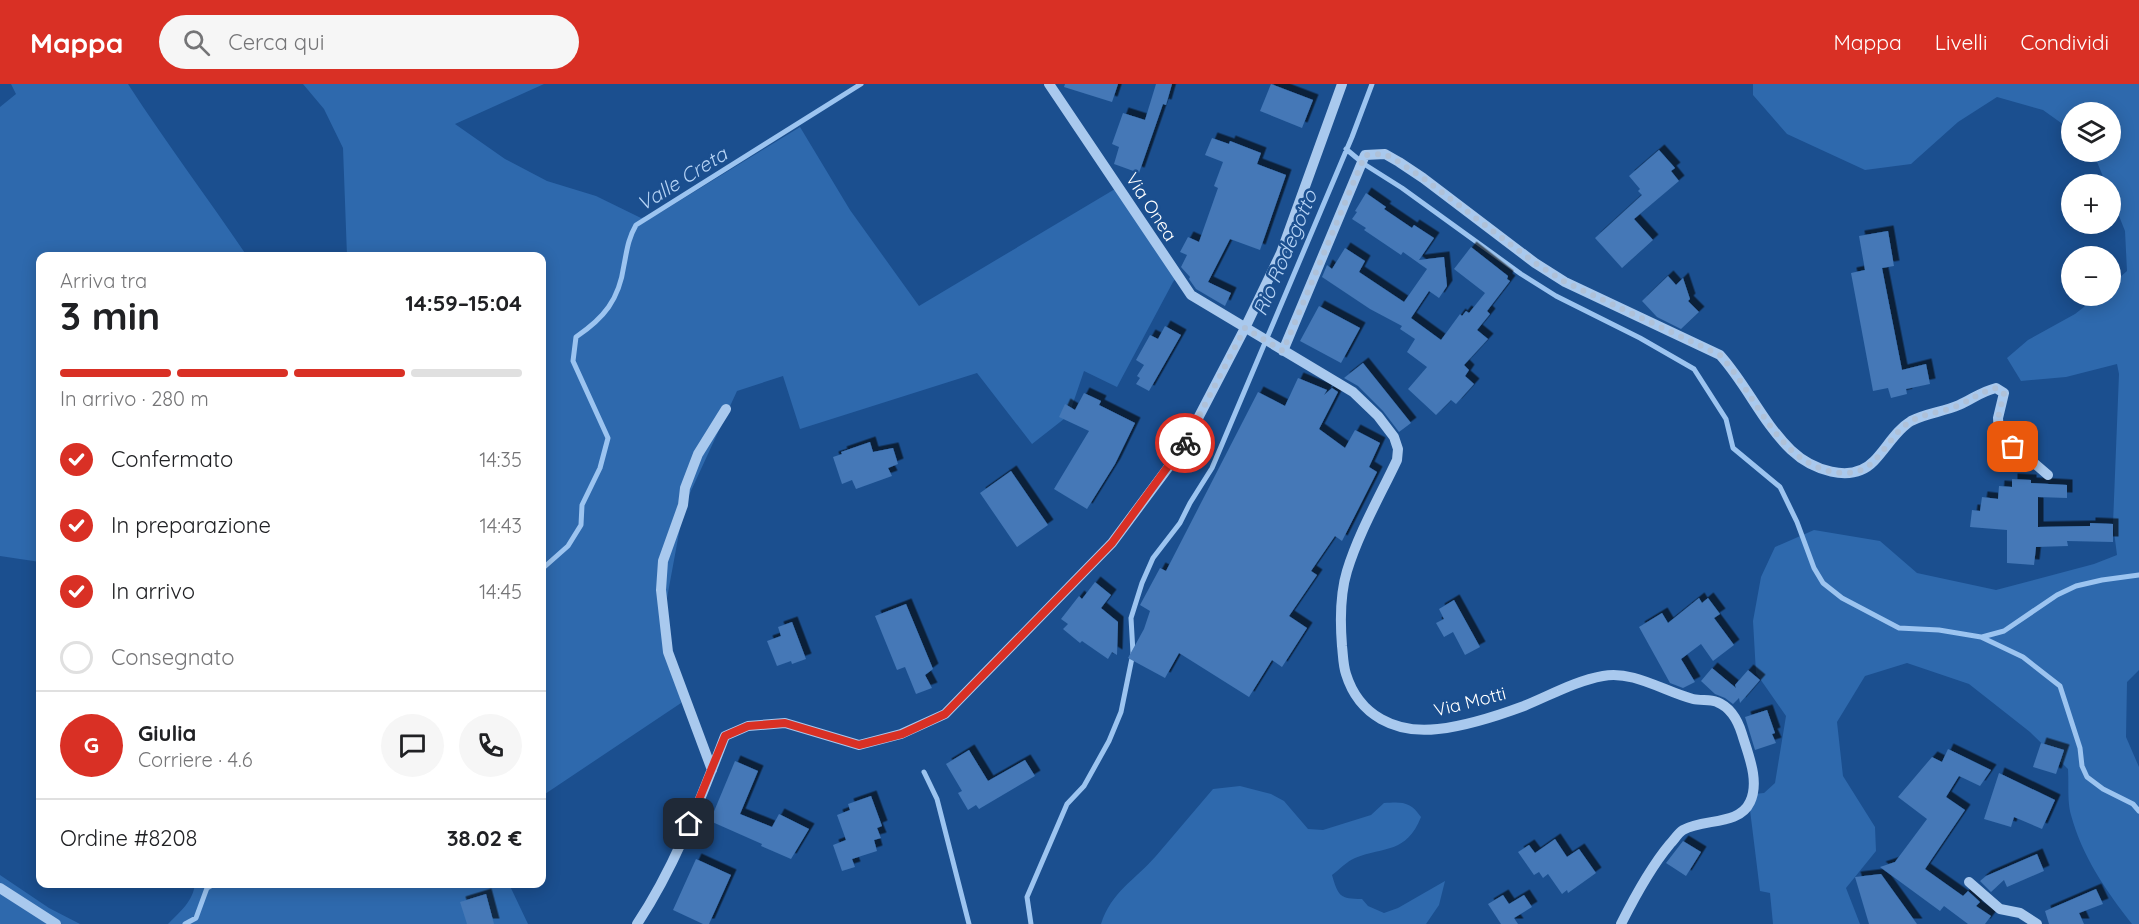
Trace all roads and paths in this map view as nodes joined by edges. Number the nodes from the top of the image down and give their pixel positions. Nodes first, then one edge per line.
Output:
1 (1049, 84) edge
2 (1342, 84) edge
3 (1245, 328) junction
4 (1280, 349) junction
5 (726, 409) dead end
6 (2048, 475) dead end
7 (712, 770) junction
8 (1969, 882) dead end
9 (0, 888) edge
10 (56, 924) edge
11 (637, 924) edge
12 (1621, 924) edge
13 (2037, 924) edge

1 - 3 street, Via Onea
2 - 3 street
3 - 4 street, Via Motti
3 - 7 street
4 - 6 street
4 - 12 street, Via Motti
5 - 7 street
7 - 11 street
8 - 13 street
9 - 10 street

